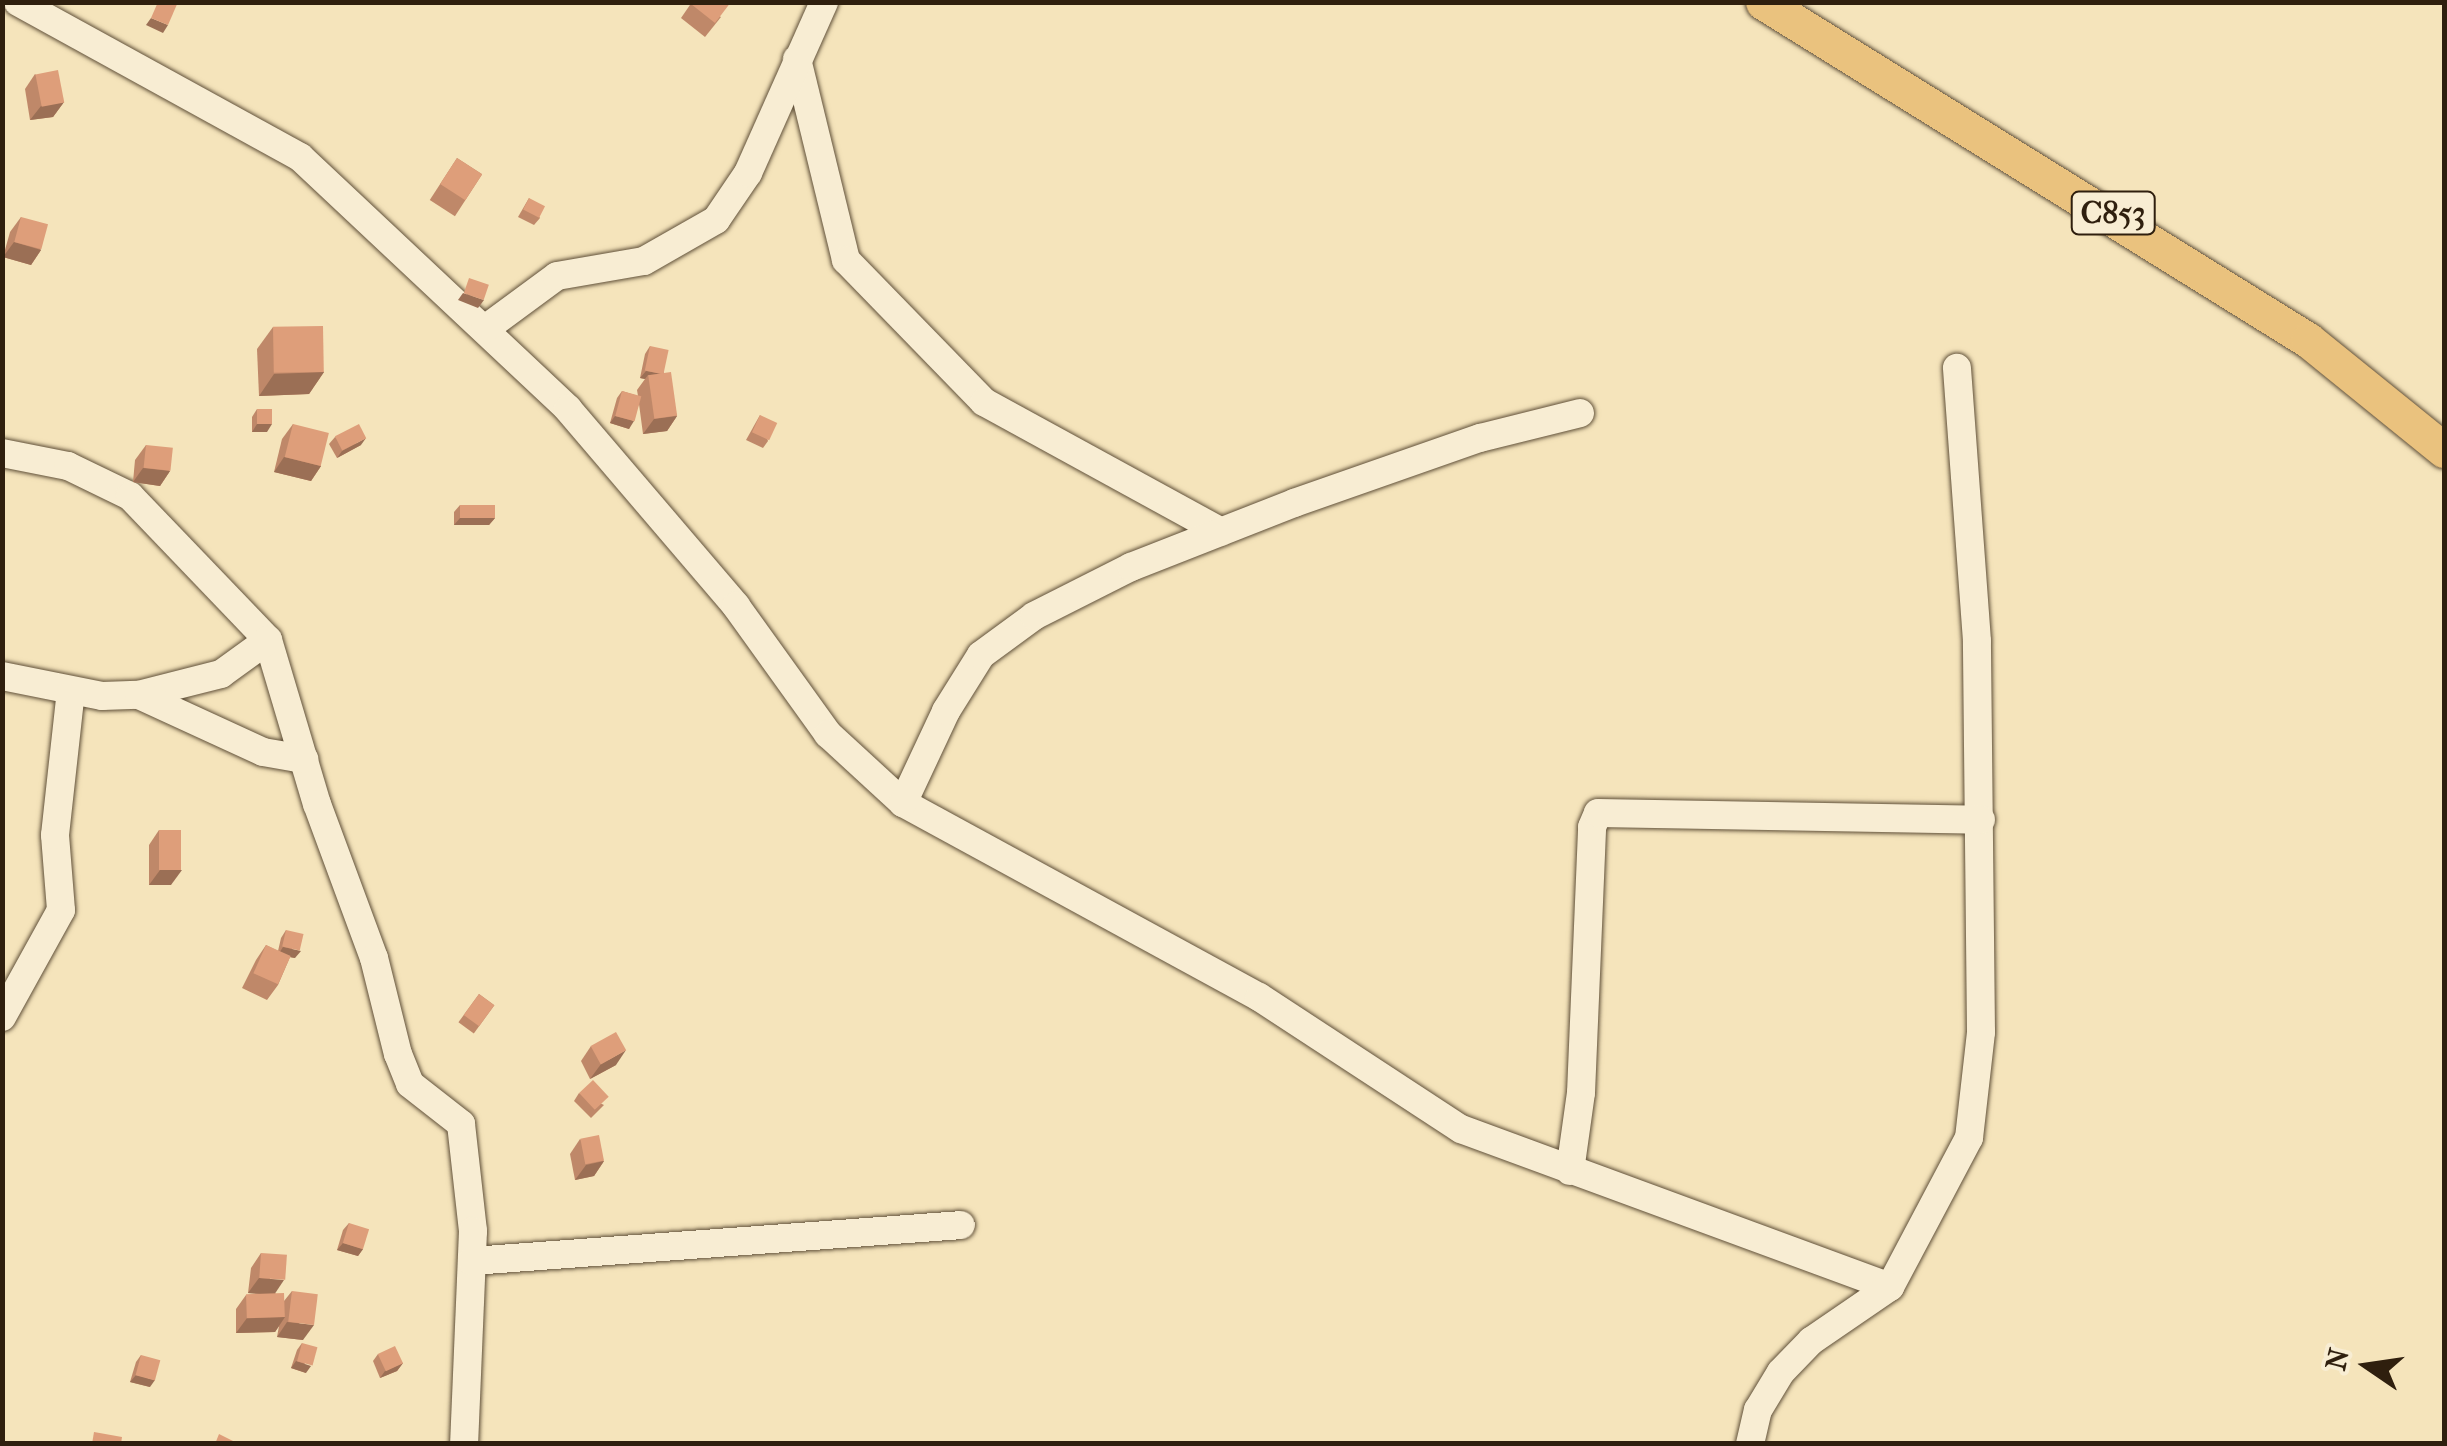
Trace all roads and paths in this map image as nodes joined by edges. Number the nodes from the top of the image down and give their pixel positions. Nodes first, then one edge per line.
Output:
1 (18, 2) edge
2 (824, 2) edge
3 (1764, 2) edge
4 (797, 60) junction
5 (485, 329) junction
6 (1957, 368) dead end
7 (1580, 413) dead end
8 (2444, 450) edge
9 (2, 453) edge
10 (1221, 532) junction
11 (268, 640) junction
12 (2, 676) edge
13 (71, 691) junction
14 (139, 695) junction
15 (304, 759) junction
16 (902, 804) junction
17 (1981, 820) junction
18 (2, 1017) edge
19 (1570, 1171) junction
20 (962, 1225) dead end
21 (472, 1261) junction
22 (1890, 1287) junction
23 (464, 1444) edge
24 (1750, 1444) edge

1 - 5 street
2 - 4 street
3 - 8 main road, C853
4 - 5 street
4 - 10 street
5 - 16 street
6 - 17 street
7 - 10 street
9 - 11 street
10 - 16 street
11 - 14 street
11 - 15 street
12 - 13 street
13 - 14 street
13 - 18 street
14 - 15 street
15 - 21 street
16 - 19 street
17 - 19 street
17 - 22 street
19 - 22 street
20 - 21 street
21 - 23 street
22 - 24 street

